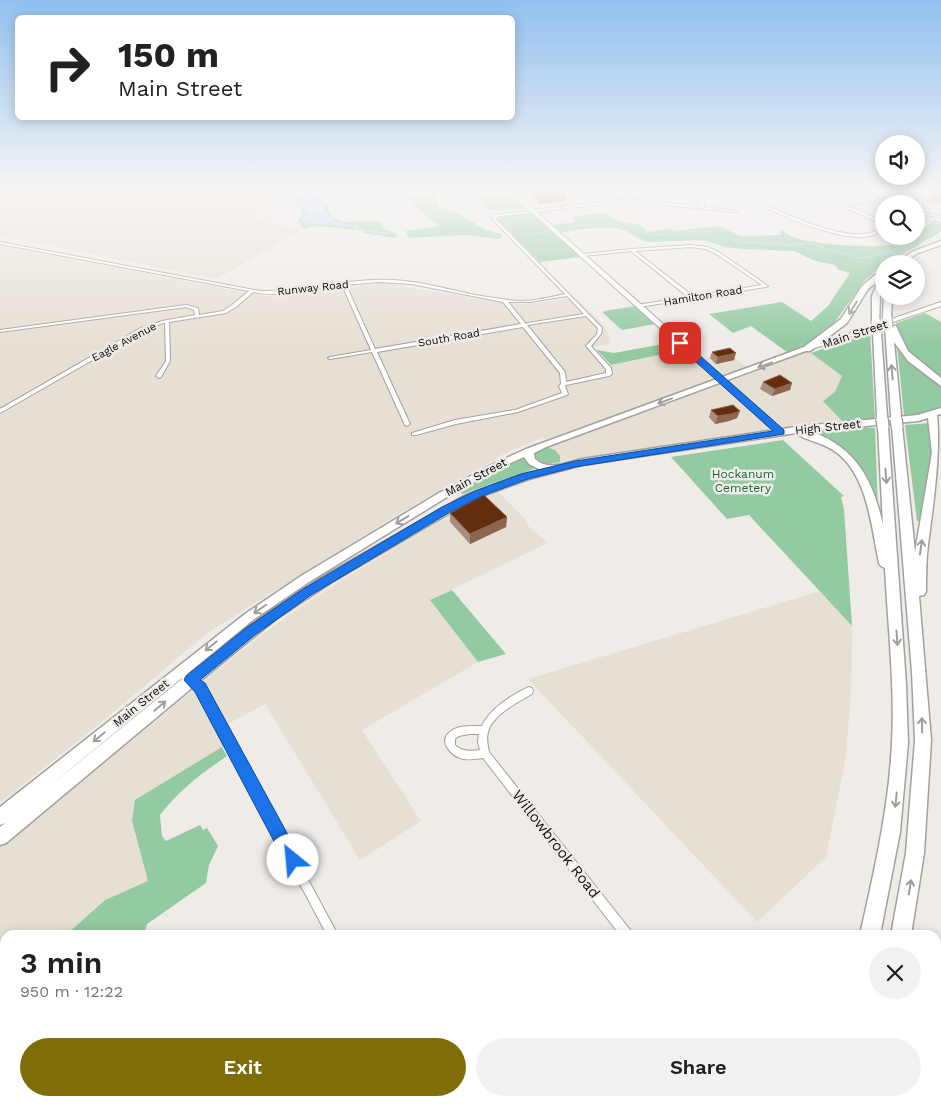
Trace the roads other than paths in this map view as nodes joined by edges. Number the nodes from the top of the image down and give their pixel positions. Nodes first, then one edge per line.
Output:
1 (0, 243) edge
2 (517, 243) edge
3 (569, 243) edge
4 (940, 243) edge
5 (941, 248) edge
6 (632, 250) junction
7 (583, 255) junction
8 (912, 255) edge
9 (925, 256) edge
10 (875, 277) edge
11 (557, 284) junction
12 (344, 285) junction
13 (252, 290) junction
14 (568, 295) junction
15 (692, 298) junction
16 (544, 299) junction
17 (504, 300) junction
18 (941, 304) edge
19 (876, 305) edge
20 (888, 305) edge
21 (639, 306) junction
22 (587, 314) junction
23 (197, 316) junction
24 (167, 321) junction
25 (526, 325) junction
26 (891, 328) junction
27 (0, 331) edge
28 (807, 349) junction
29 (374, 350) junction
30 (330, 358) dead end
31 (159, 376) dead end
32 (723, 380) junction
33 (941, 383) edge
34 (564, 384) junction
35 (0, 411) edge
36 (938, 415) edge
37 (918, 418) joint
38 (890, 421) junction
39 (407, 424) dead end
40 (796, 430) junction
41 (780, 432) junction
42 (414, 434) dead end
43 (529, 451) junction
44 (557, 468) junction
45 (444, 494) junction
46 (454, 505) junction
47 (893, 582) junction
48 (280, 602) junction
49 (914, 613) junction
50 (184, 677) junction
51 (529, 691) dead end
52 (483, 730) junction
53 (485, 754) junction
54 (0, 817) edge
55 (0, 837) edge
56 (330, 930) edge
57 (623, 930) edge
58 (871, 930) edge
59 (901, 930) edge

1 - 13 street, Runway Road
2 - 11 street
3 - 7 main road
4 - 8 highway
5 - 9 highway
6 - 7 street
6 - 15 street
6 - 15 street, Hamilton Road
7 - 21 main road
10 -> 28 highway
11 - 14 street
11 - 16 street
12 - 13 street, Runway Road
12 - 17 street, Runway Road
12 - 29 street
13 - 23 street, Eagle Avenue
14 - 16 street, Runway Road
14 - 22 street
15 - 21 street, Hamilton Road
16 - 17 street, Runway Road
17 - 25 street
18 - 28 main road, Main Street
19 - 38 highway, bridge
20 - 26 highway, bridge
21 - 32 main road
22 - 25 street, South Road
22 - 34 street
23 - 24 street, Eagle Avenue
23 - 27 street
24 - 31 street
24 - 35 street, Eagle Avenue
25 - 29 street, South Road
25 - 34 street
26 - 33 highway
38 -> 26 highway
28 -> 32 main road, Main Street
29 - 30 street, South Road
29 - 39 street
32 - 41 main road
32 -> 43 main road, Main Street
34 - 42 street
36 - 37 highway
49 -> 36 highway
37 - 40 main road, High Street
38 -> 47 highway
38 - 49 highway
40 - 41 main road, High Street
40 - 47 highway
41 - 44 main road, High Street
43 - 44 main road
43 - 45 main road, Main Street
44 - 46 main road, High Street
45 - 46 main road
45 -> 48 main road, Main Street
46 - 48 main road, Main Street
47 -> 58 highway
48 - 50 main road, Main Street
59 -> 49 highway
50 -> 54 main road, Main Street
55 -> 50 main road, Main Street
50 - 56 street
51 - 52 street
52 - 53 street
52 - 53 street
53 - 57 street, Willowbrook Road

